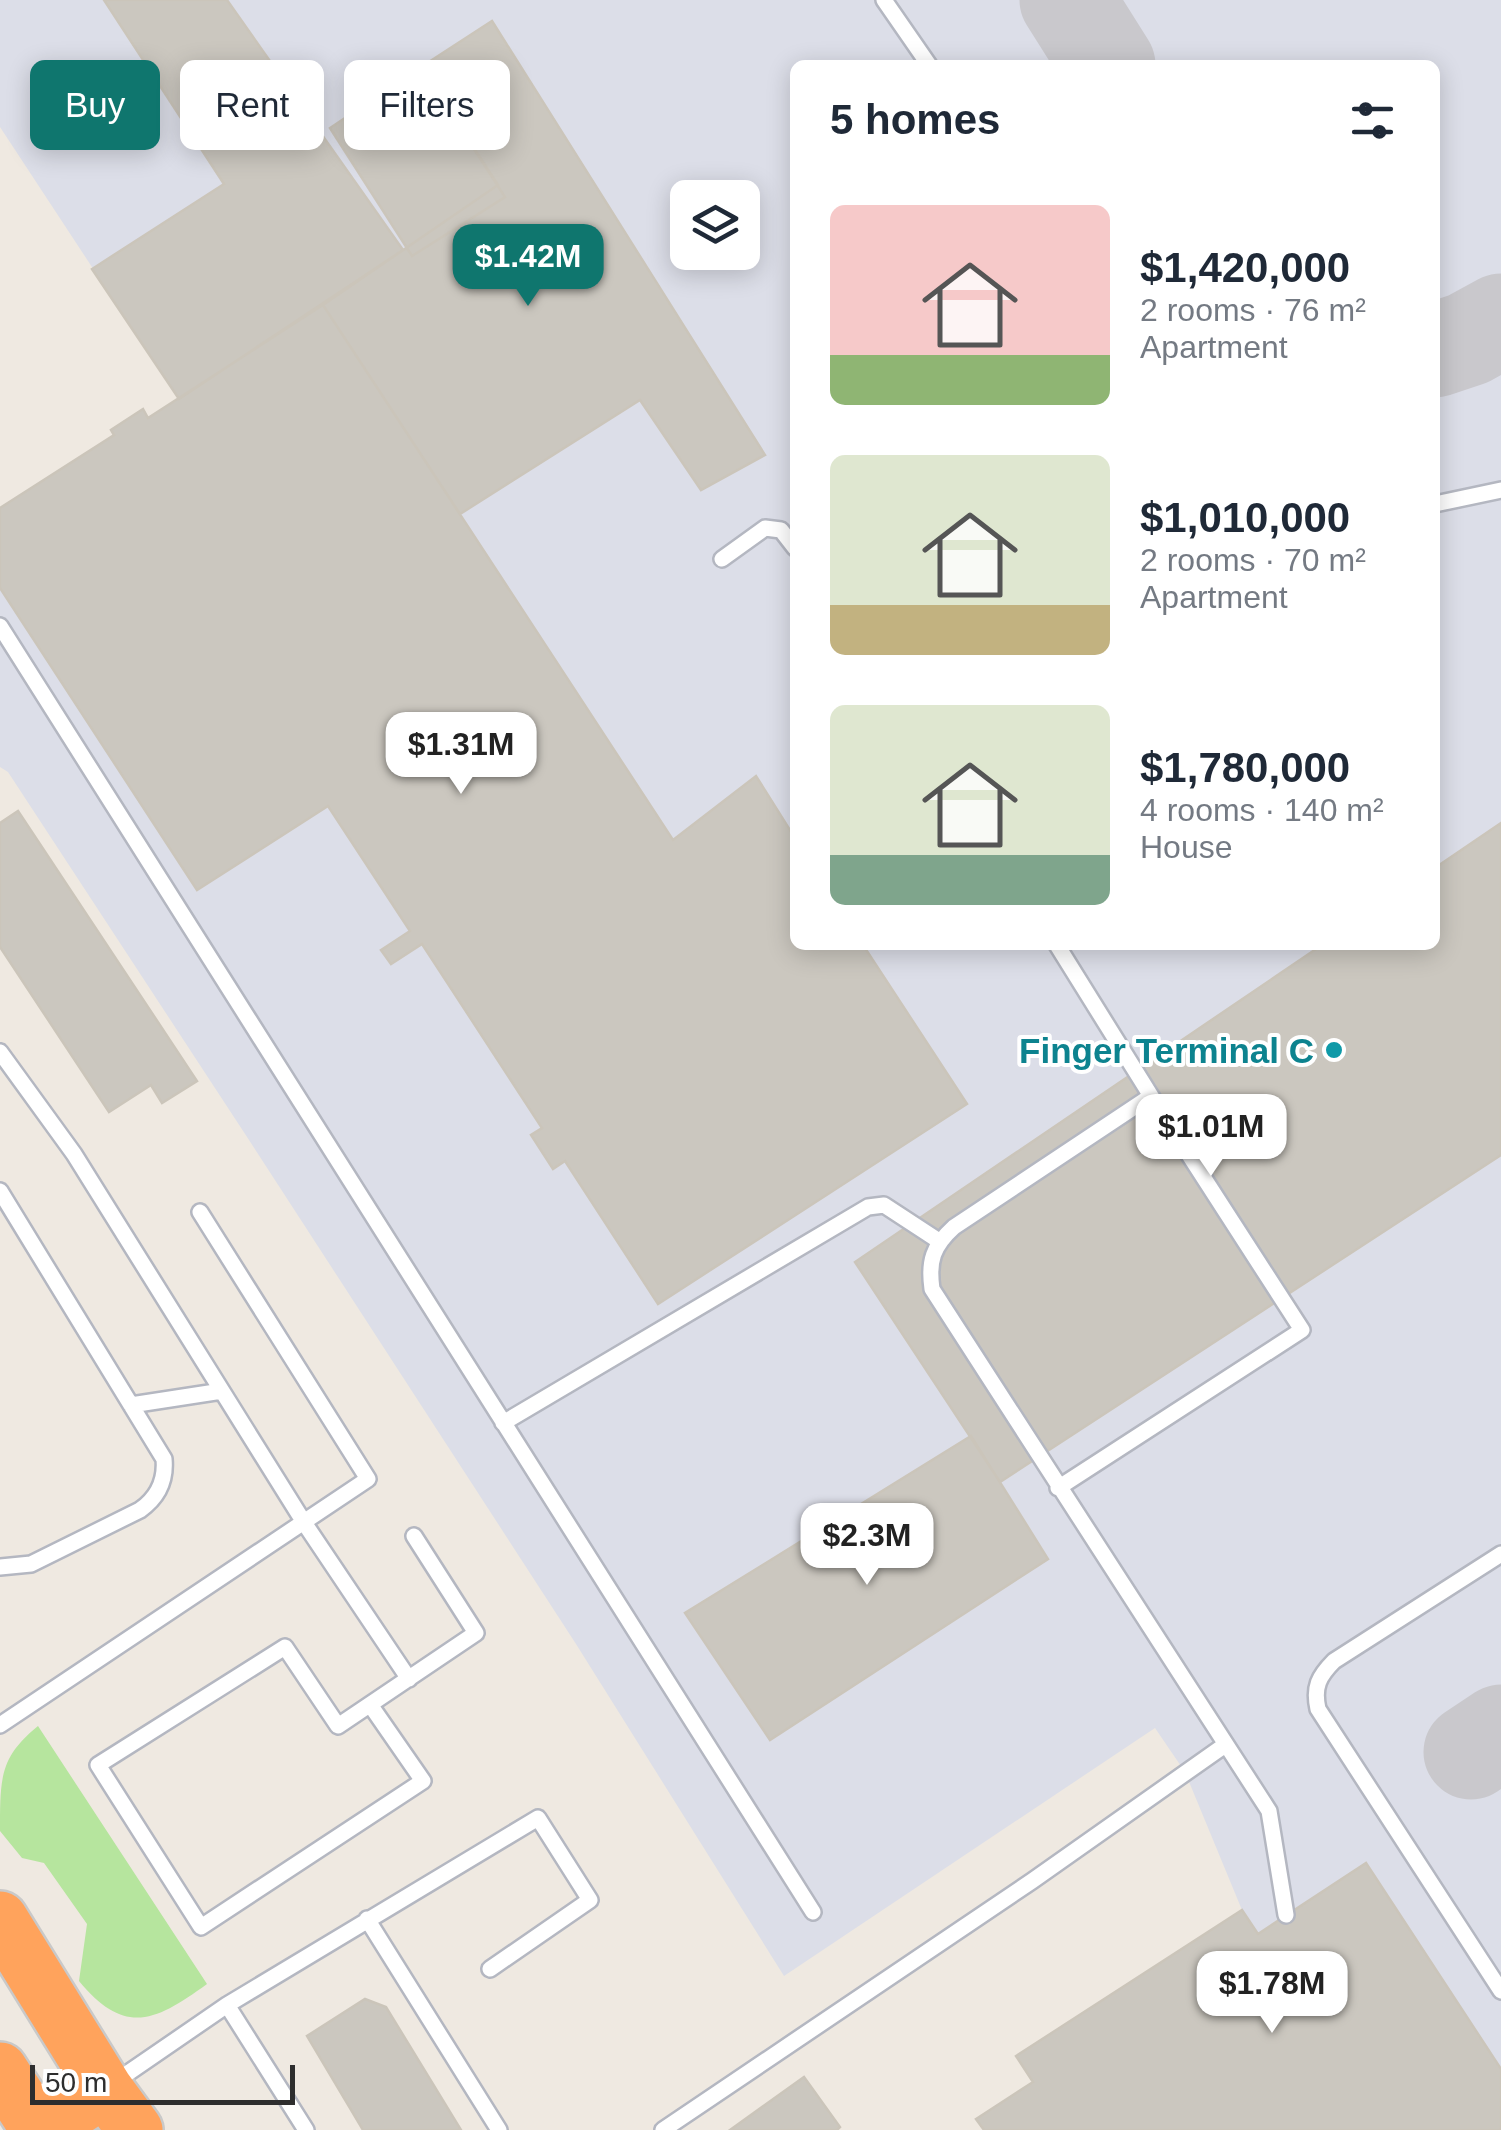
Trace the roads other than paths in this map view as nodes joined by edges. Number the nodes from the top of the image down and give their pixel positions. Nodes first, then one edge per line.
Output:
1 (884, 0) edge
2 (926, 60) edge
3 (1501, 490) edge
4 (1440, 503) edge
5 (790, 542) edge
6 (722, 559) dead end
7 (1, 628) edge
8 (1060, 950) edge
9 (0, 1052) edge
10 (1151, 1096) junction
11 (0, 1191) edge
12 (200, 1212) dead end
13 (939, 1241) junction
14 (222, 1391) junction
15 (132, 1405) junction
16 (502, 1423) junction
17 (1058, 1488) junction
18 (305, 1524) junction
19 (414, 1536) dead end
20 (1501, 1554) edge
21 (0, 1567) edge
22 (410, 1678) junction
23 (371, 1706) junction
24 (0, 1725) edge
25 (1225, 1745) junction
26 (813, 1912) dead end
27 (1286, 1915) dead end
28 (0, 1919) edge
29 (367, 1919) junction
30 (490, 1969) dead end
31 (1501, 1991) edge
32 (227, 2005) junction
33 (0, 2070) edge
34 (120, 2109) edge
35 (41, 2130) edge
36 (306, 2130) edge
37 (499, 2130) edge
38 (663, 2130) edge

1 - 2 lane
3 - 4 lane
5 - 6 lane
7 - 16 lane
8 - 10 lane
9 - 14 lane
10 - 13 lane
10 - 17 lane
11 - 15 lane
12 - 18 lane
13 - 16 lane
13 - 17 lane
14 - 15 lane
14 - 18 lane
15 - 21 lane
16 - 26 lane
17 - 25 lane
18 - 22 lane
18 - 24 lane
19 - 22 lane
20 - 31 lane
22 - 23 lane
23 - 23 lane
25 - 27 lane
25 - 38 lane
28 - 34 highway
29 - 30 lane
29 - 32 lane
29 - 37 lane
32 - 34 lane
32 - 36 lane
33 - 35 highway
34 - 35 highway

